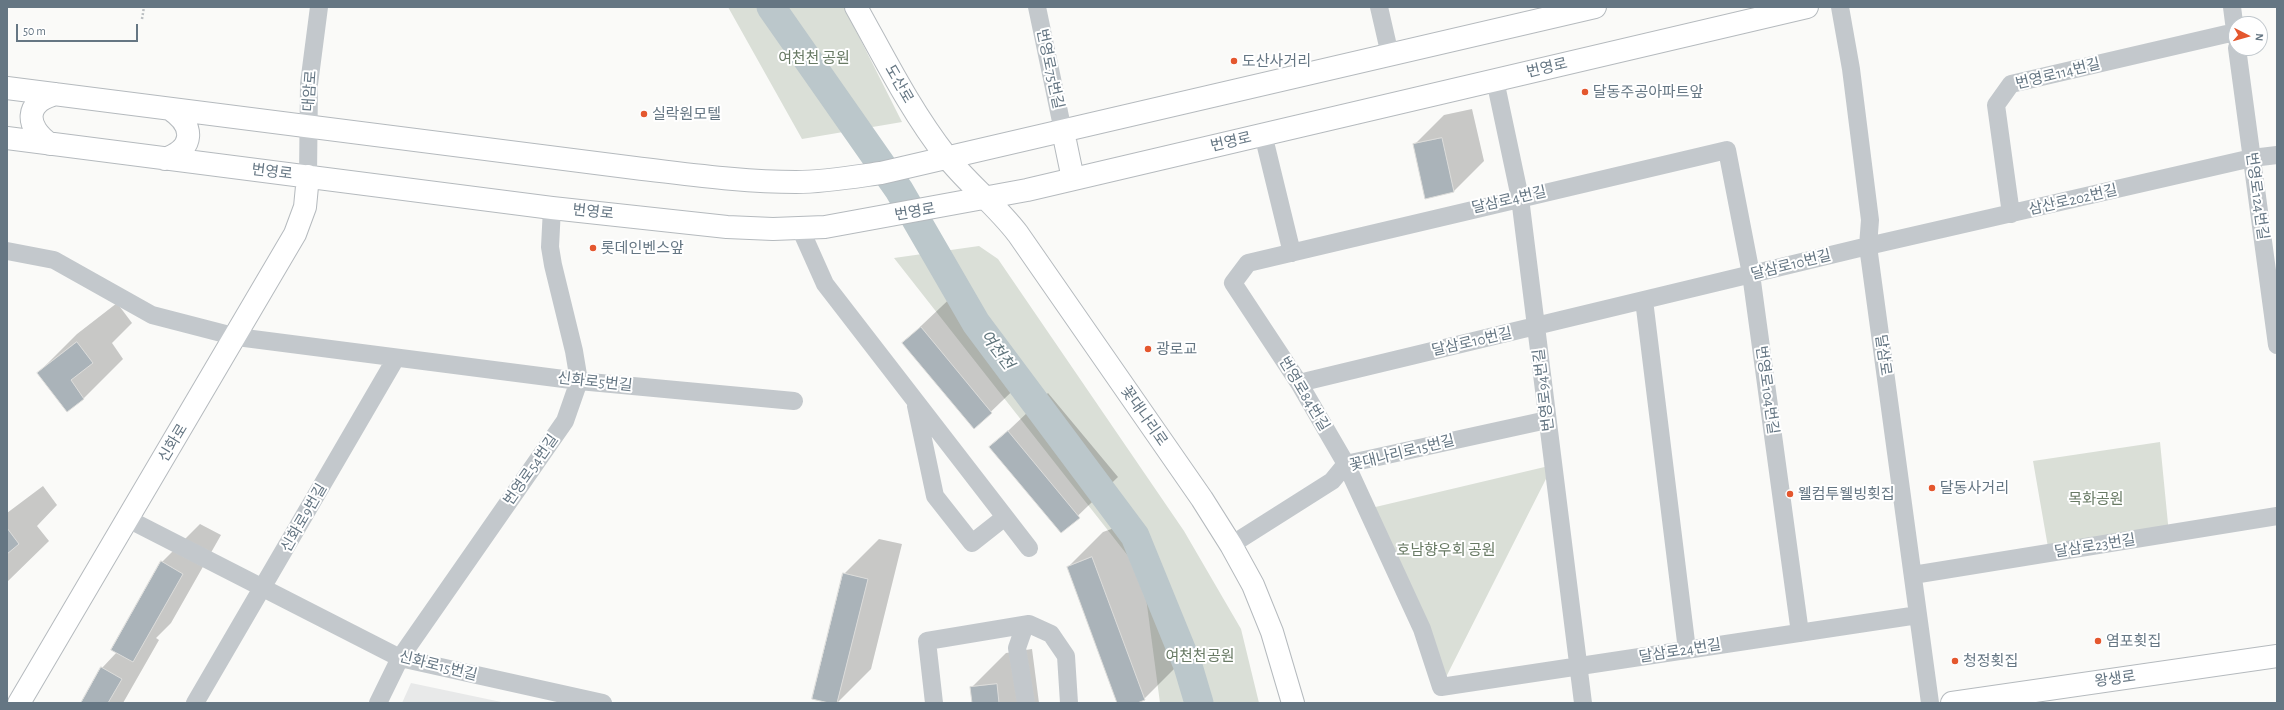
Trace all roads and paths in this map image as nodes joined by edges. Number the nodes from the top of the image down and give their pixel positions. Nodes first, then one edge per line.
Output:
1 (144, 7) edge
2 (319, 7) edge
3 (856, 7) edge
4 (1037, 7) edge
5 (1379, 7) edge
6 (1595, 7) edge
7 (1807, 7) edge
8 (1840, 7) edge
9 (142, 19) dead end
10 (2228, 41) edge
11 (1390, 55) junction
12 (2238, 56) edge
13 (1495, 80) junction
14 (7, 88) edge
15 (56, 94) junction
16 (170, 109) junction
17 (308, 126) junction
18 (1063, 131) junction
19 (1263, 134) junction
20 (7, 138) edge
21 (50, 144) junction
22 (1726, 150) joint
23 (2277, 155) edge
24 (2252, 158) junction
25 (165, 159) junction
26 (938, 159) junction
27 (308, 176) junction
28 (1074, 179) junction
29 (987, 198) junction
30 (1520, 198) junction
31 (552, 208) junction
32 (2011, 214) junction
33 (800, 228) junction
34 (1868, 246) junction
35 (7, 251) edge
36 (1292, 253) junction
37 (1751, 274) junction
38 (1644, 300) junction
39 (1537, 326) junction
40 (236, 337) junction
41 (2277, 345) edge
42 (396, 358) junction
43 (579, 381) junction
44 (1299, 383) junction
45 (914, 400) junction
46 (794, 401) dead end
47 (1547, 420) junction
48 (1346, 464) junction
49 (2277, 516) edge
50 (1005, 517) junction
51 (128, 519) junction
52 (1231, 545) junction
53 (1029, 548) dead end
54 (1913, 575) junction
55 (262, 589) junction
56 (1918, 615) junction
57 (1025, 625) junction
58 (1800, 632) junction
59 (1687, 650) junction
60 (2277, 656) edge
61 (400, 658) junction
62 (1579, 666) junction
63 (1441, 687) joint
64 (19, 703) edge
65 (195, 703) edge
66 (378, 703) edge
67 (603, 703) edge
68 (934, 703) edge
69 (1026, 703) edge
70 (1069, 703) edge
71 (1293, 703) edge
72 (1583, 703) edge
73 (1930, 703) edge
74 (1952, 703) edge

1 - 9 path
2 - 17 street, 대암로
3 - 26 main road, 도산로
4 - 18 street, 번영로75번길
5 - 11 street
6 - 11 main road
7 - 13 main road, 번영로
8 - 34 street, 달삼로
10 - 32 street, 번영로114번길
11 - 18 main road
12 - 24 street, 번영로124번길
13 - 19 main road, 번영로
13 - 30 street, 번영로94번길
14 - 15 main road
15 - 16 main road
15 - 21 main road
16 - 17 main road
16 - 25 main road
17 - 26 main road
17 - 27 street, 대암로
18 - 26 main road
18 - 28 main road
19 - 28 main road, 번영로
19 - 36 street
20 - 21 main road, 번영로
21 - 25 main road, 번영로
22 - 30 street, 달삼로4번길
22 - 37 street, 번영로104번길
23 - 24 street, 삼산로202번길
24 - 32 street, 삼산로202번길
24 - 41 street, 번영로124번길
25 - 27 main road, 번영로
26 - 29 main road, 꽃대나리로
27 - 31 main road, 번영로
27 - 40 main road, 신화로
28 - 29 main road, 번영로
29 - 33 main road, 번영로
29 - 52 main road, 꽃대나리로
30 - 36 street, 달삼로4번길
30 - 39 street, 번영로94번길
31 - 33 main road, 번영로
31 - 43 street, 번영로54번길
32 - 34 street, 삼산로202번길
33 - 45 street
34 - 37 street, 달삼로10번길
34 - 54 street, 달삼로
35 - 40 street, 신화로5번길
36 - 44 street, 번영로84번길
37 - 38 street, 달삼로10번길
37 - 58 street, 번영로104번길
38 - 39 street, 달삼로10번길
38 - 59 street
39 - 44 street, 달삼로10번길
39 - 47 street, 번영로94번길
40 - 42 street, 신화로5번길
40 - 51 main road, 신화로
42 - 43 street, 신화로5번길
42 - 55 street, 신화로9번길
43 - 46 street, 신화로5번길
43 - 61 street, 번영로54번길
44 - 48 street, 번영로84번길
45 - 50 street
45 - 50 street
47 - 48 street, 꽃대나리로15번길
47 - 62 street, 번영로94번길
48 - 52 street, 꽃대나리로15번길
48 - 63 street, 번영로84번길
49 - 54 street, 달삼로23번길
50 - 53 street
51 - 55 street, 신화로15번길
51 - 64 main road, 신화로
52 - 71 main road, 꽃대나리로
54 - 56 street, 달삼로
55 - 61 street, 신화로15번길
55 - 65 street
56 - 58 street, 달삼로24번길
56 - 73 street, 달삼로
57 - 68 street
57 - 69 street
57 - 70 street
58 - 59 street, 달삼로24번길
59 - 62 street, 달삼로24번길
60 - 74 main road, 왕생로
61 - 66 street, 번영로54번길
61 - 67 street, 신화로15번길
62 - 63 street, 달삼로24번길
62 - 72 street, 번영로94번길

